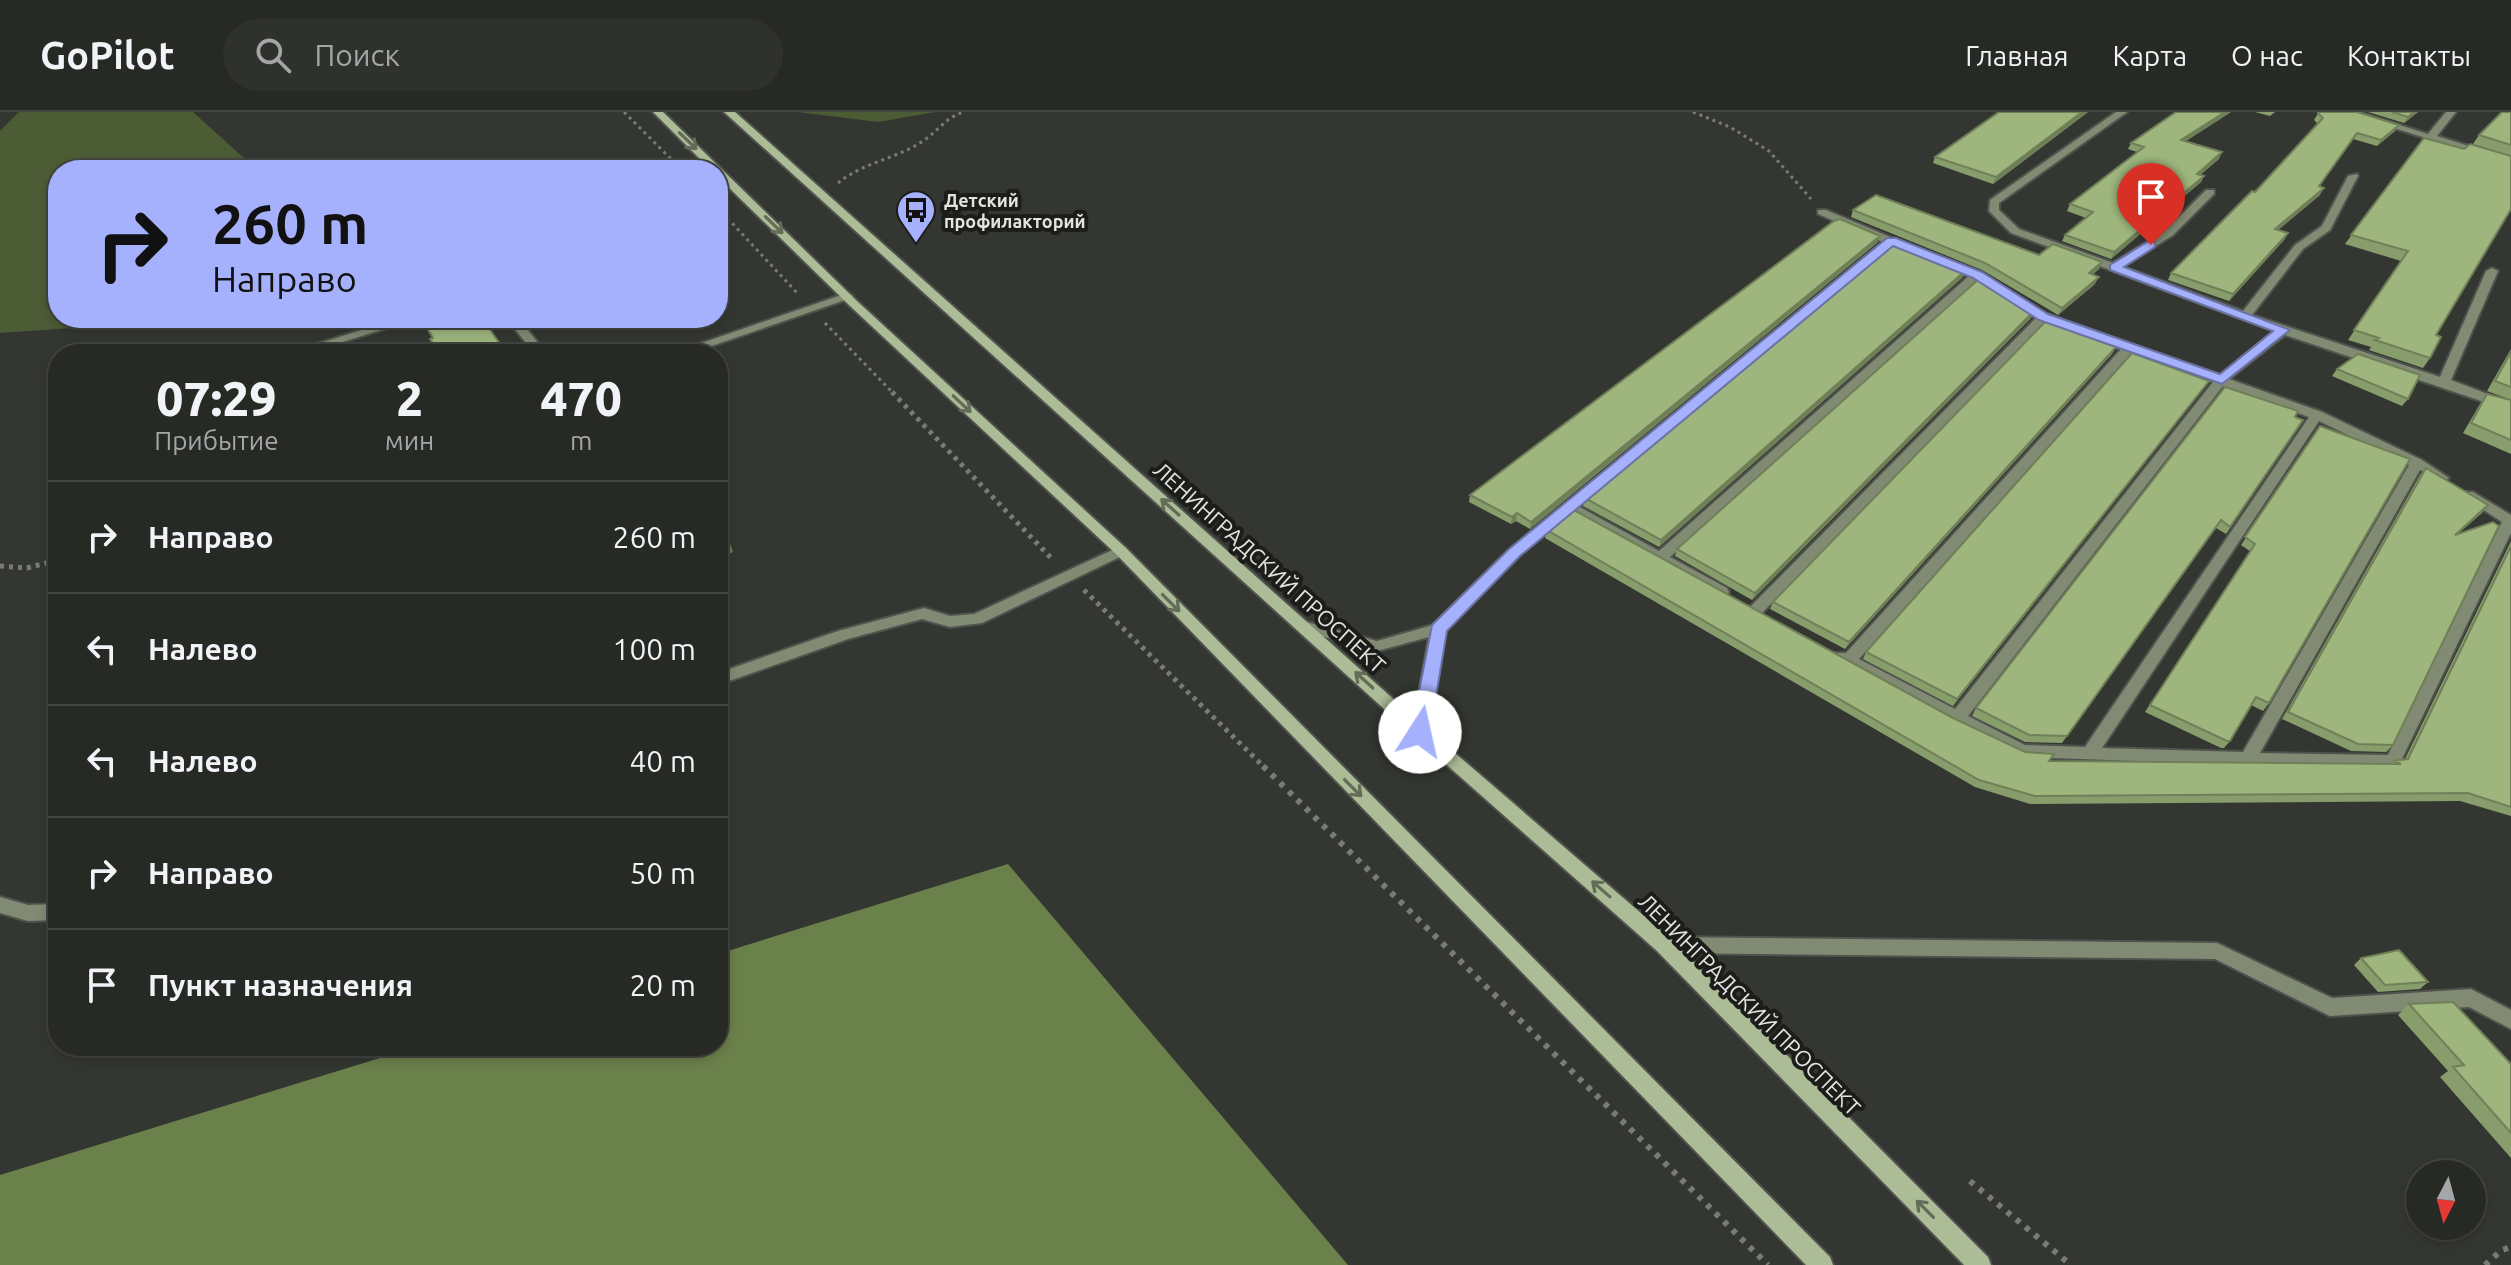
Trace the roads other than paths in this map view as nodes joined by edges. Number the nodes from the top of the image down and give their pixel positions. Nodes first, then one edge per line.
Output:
1 (658, 112) edge
2 (729, 112) edge
3 (2122, 112) edge
4 (2451, 112) edge
5 (2354, 113) edge
6 (2430, 138) junction
7 (708, 160) edge
8 (2511, 162) edge
9 (2353, 176) dead end
10 (728, 180) edge
11 (2210, 192) dead end
12 (1822, 212) road end
13 (1891, 241) junction
14 (2114, 268) junction
15 (2492, 271) dead end
16 (1977, 275) junction
17 (847, 296) junction
18 (2245, 316) junction
19 (2043, 317) junction
20 (379, 328) edge
21 (520, 328) edge
22 (2283, 330) junction
23 (325, 344) edge
24 (533, 344) edge
25 (705, 344) edge
26 (2128, 349) junction
27 (2222, 379) junction
28 (2444, 382) junction
29 (2511, 407) edge
30 (2317, 415) junction
31 (2417, 463) junction
32 (1569, 507) junction
33 (2510, 521) edge
34 (1121, 551) junction
35 (1661, 557) junction
36 (1303, 626) junction
37 (1438, 629) junction
38 (1821, 647) edge
39 (1848, 661) junction
40 (728, 675) edge
41 (1956, 719) junction
42 (1420, 732) junction
43 (2090, 753) junction
44 (2248, 759) junction
45 (0, 905) edge
46 (48, 912) edge
47 (1664, 945) junction
48 (2511, 1020) edge
49 (1822, 1265) edge
50 (1980, 1265) edge

1 -> 7 main road
36 -> 2 main road, ЛЕНИНГРАДСКИЙ ПРОСПЕКТ
3 - 14 street
4 - 6 street
5 - 6 street
6 - 8 street
9 - 18 street
10 -> 17 main road
11 - 14 street
12 - 13 street
13 - 16 street
13 - 32 street
14 - 18 street
15 - 28 street
16 - 19 street
16 - 35 street
17 - 25 street
17 -> 34 main road
18 - 22 street
19 - 26 street
19 - 35 street
20 - 23 street
21 - 24 street
22 - 27 street
22 - 28 street
26 - 27 street
26 - 39 street
27 - 30 street
27 - 41 street
28 - 29 street
30 - 31 street
30 - 43 street
31 - 33 street
31 - 44 street
32 - 35 street
32 - 37 street
33 - 44 street
34 - 40 street
34 -> 49 main road
36 - 37 street
42 -> 36 main road, ЛЕНИНГРАДСКИЙ ПРОСПЕКТ
37 - 42 street
38 - 39 street
39 - 41 street
41 - 43 street
47 -> 42 main road, ЛЕНИНГРАДСКИЙ ПРОСПЕКТ
43 - 44 street
45 - 46 street
47 - 48 street
50 -> 47 main road, ЛЕНИНГРАДСКИЙ ПРОСПЕКТ

